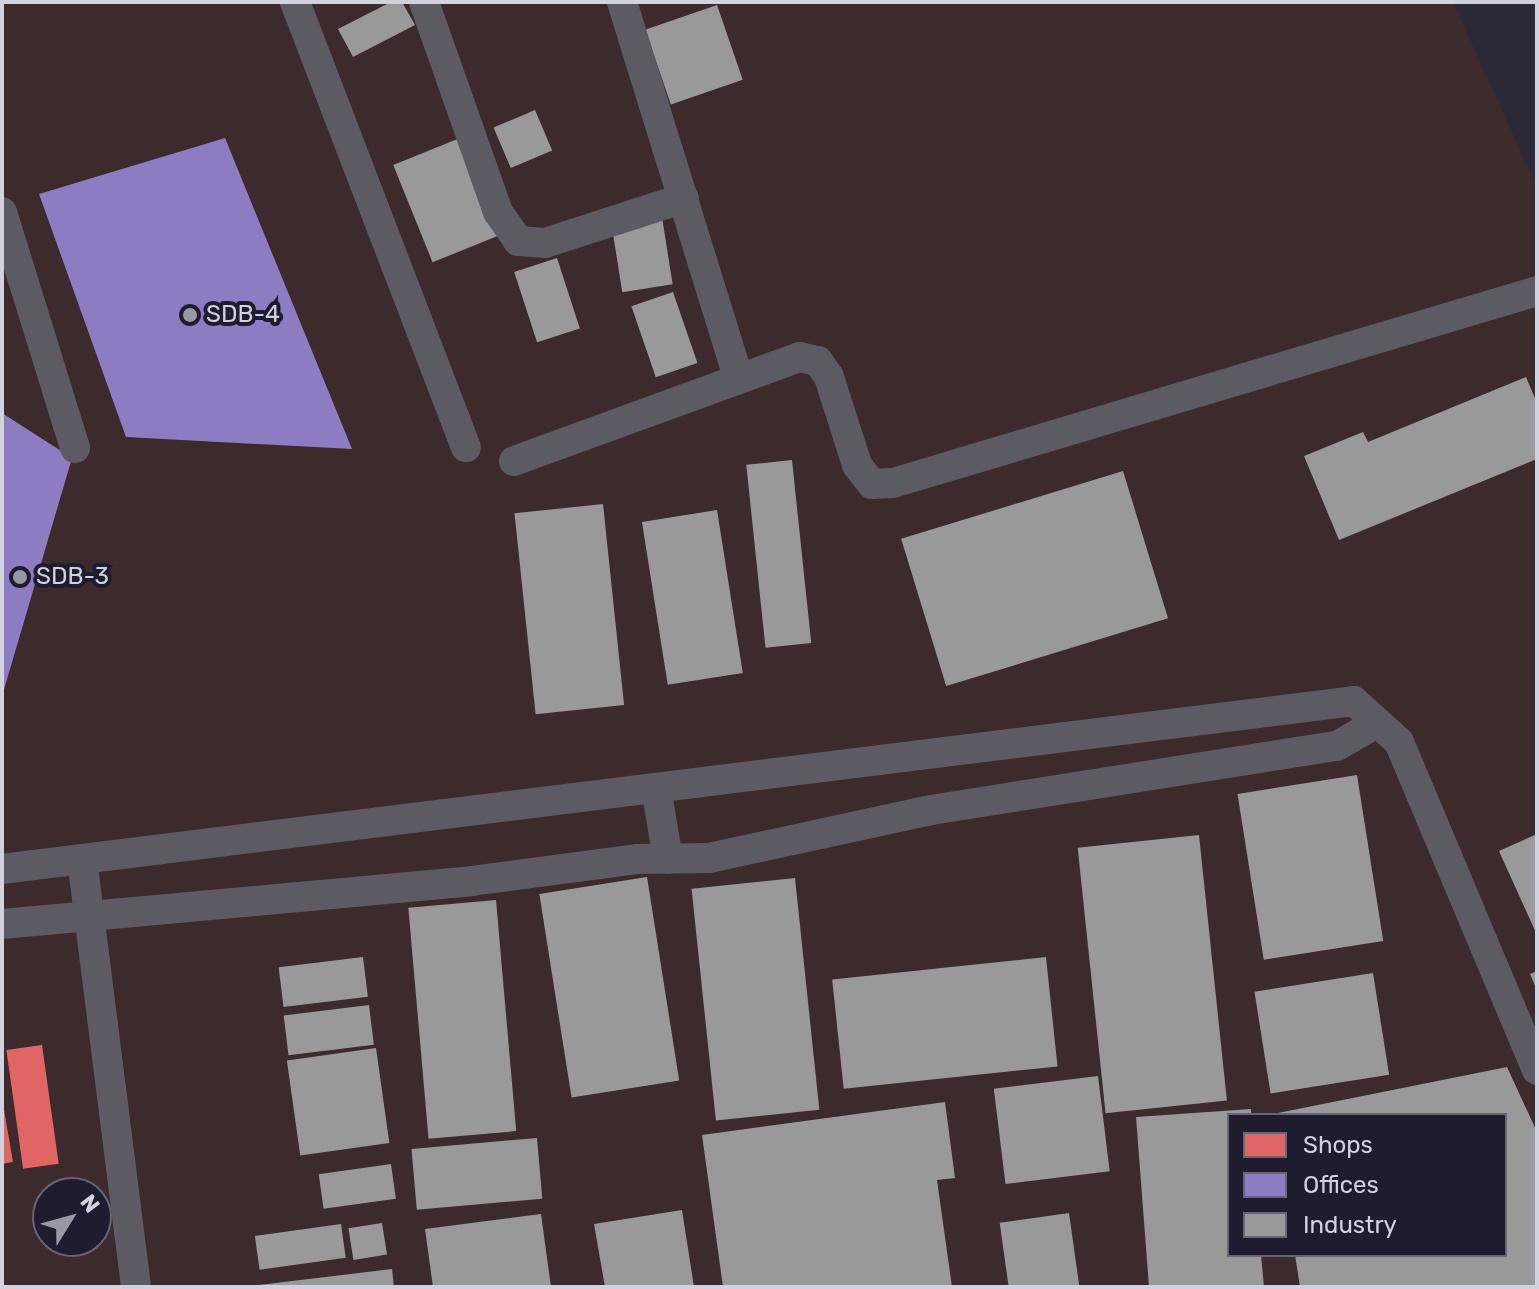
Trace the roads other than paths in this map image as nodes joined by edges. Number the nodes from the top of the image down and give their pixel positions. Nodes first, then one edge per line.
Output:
1 (295, 2) edge
2 (424, 2) edge
3 (622, 2) edge
4 (684, 198) junction
5 (2, 212) edge
6 (1537, 291) edge
7 (738, 377) junction
8 (466, 447) dead end
9 (75, 448) dead end
10 (514, 461) dead end
11 (1377, 723) junction
12 (656, 788) junction
13 (82, 859) junction
14 (668, 859) junction
15 (2, 869) edge
16 (89, 914) junction
17 (2, 924) edge
18 (1537, 1070) edge
19 (136, 1287) edge

1 - 8 street
2 - 4 street
3 - 4 street
4 - 7 street
5 - 9 street
6 - 7 street
7 - 10 street
11 - 12 street
11 - 14 street
11 - 18 street
12 - 13 street
12 - 14 street
13 - 15 street
13 - 16 street
14 - 16 street
16 - 17 street
16 - 19 street

